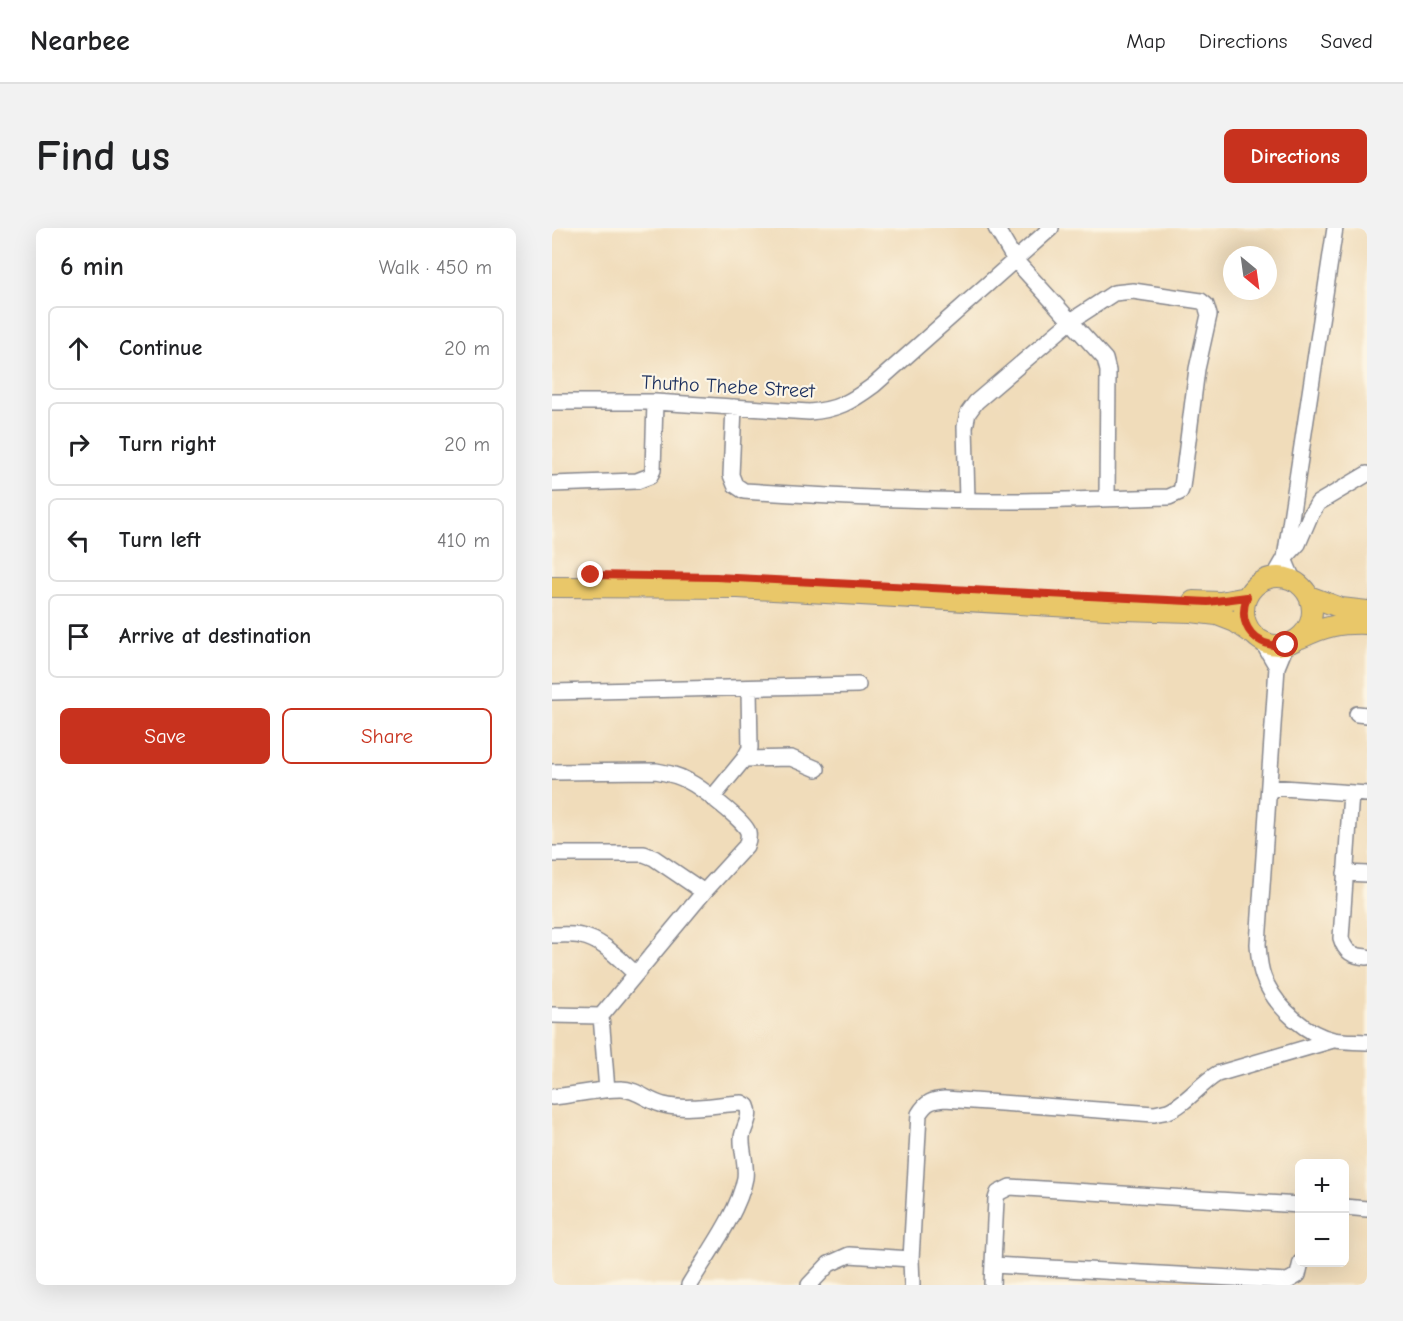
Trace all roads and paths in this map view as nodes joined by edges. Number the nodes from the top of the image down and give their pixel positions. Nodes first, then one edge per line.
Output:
1 (996, 228) edge
2 (1051, 228) edge
3 (1335, 228) edge
4 (1015, 260) junction
5 (1071, 321) junction
6 (552, 402) edge
7 (655, 402) junction
8 (734, 407) junction
9 (1367, 474) edge
10 (552, 484) edge
11 (1107, 498) junction
12 (967, 500) junction
13 (1284, 569) junction
14 (552, 576) edge
15 (552, 587) edge
16 (1309, 596) junction
17 (1247, 597) junction
18 (1367, 611) edge
19 (1367, 624) edge
20 (1257, 638) junction
21 (1293, 642) junction
22 (1277, 667) junction
23 (858, 686) dead end
24 (749, 689) junction
25 (552, 692) edge
26 (744, 759) junction
27 (817, 770) dead end
28 (552, 772) edge
29 (1269, 787) junction
30 (1351, 793) junction
31 (1367, 794) edge
32 (712, 798) junction
33 (552, 854) edge
34 (1345, 873) junction
35 (1367, 874) edge
36 (704, 892) junction
37 (552, 934) edge
38 (1367, 957) edge
39 (636, 974) junction
40 (552, 1015) edge
41 (601, 1016) junction
42 (1333, 1040) junction
43 (1367, 1042) edge
44 (607, 1090) junction
45 (552, 1097) edge
46 (1295, 1205) edge
47 (1349, 1208) edge
48 (1367, 1209) edge
49 (911, 1259) junction
50 (993, 1266) junction
51 (1300, 1267) edge
52 (689, 1285) edge
53 (809, 1285) edge
54 (912, 1285) edge
55 (992, 1285) edge

1 - 4 street
2 - 4 street, Thutho Thebe Street
3 - 13 street
4 - 5 street
4 - 8 street, Thutho Thebe Street
5 - 11 street
5 - 11 street
5 - 12 street
6 - 7 street, Thutho Thebe Street
7 - 8 street, Thutho Thebe Street
7 - 10 street
8 - 12 street
9 - 13 street
11 - 12 street
13 - 16 main road
13 - 17 main road
14 - 17 main road
15 - 20 main road
16 - 18 main road
16 - 21 main road
17 - 20 main road
19 - 21 main road
20 - 21 main road
20 - 22 street
21 - 22 street
22 - 29 street
23 - 24 street
24 - 25 street
24 - 26 street
26 - 27 street
26 - 32 street
28 - 32 street
29 - 30 street
29 - 42 street
30 - 31 street
30 - 34 street
32 - 36 street
33 - 36 street
34 - 35 street
34 - 38 street
36 - 39 street
37 - 39 street
39 - 41 street
40 - 41 street
41 - 44 street
42 - 43 street
42 - 49 street
44 - 45 street
44 - 52 street
46 - 50 street
47 - 48 street
49 - 53 street
49 - 54 street
50 - 51 street
50 - 55 street

